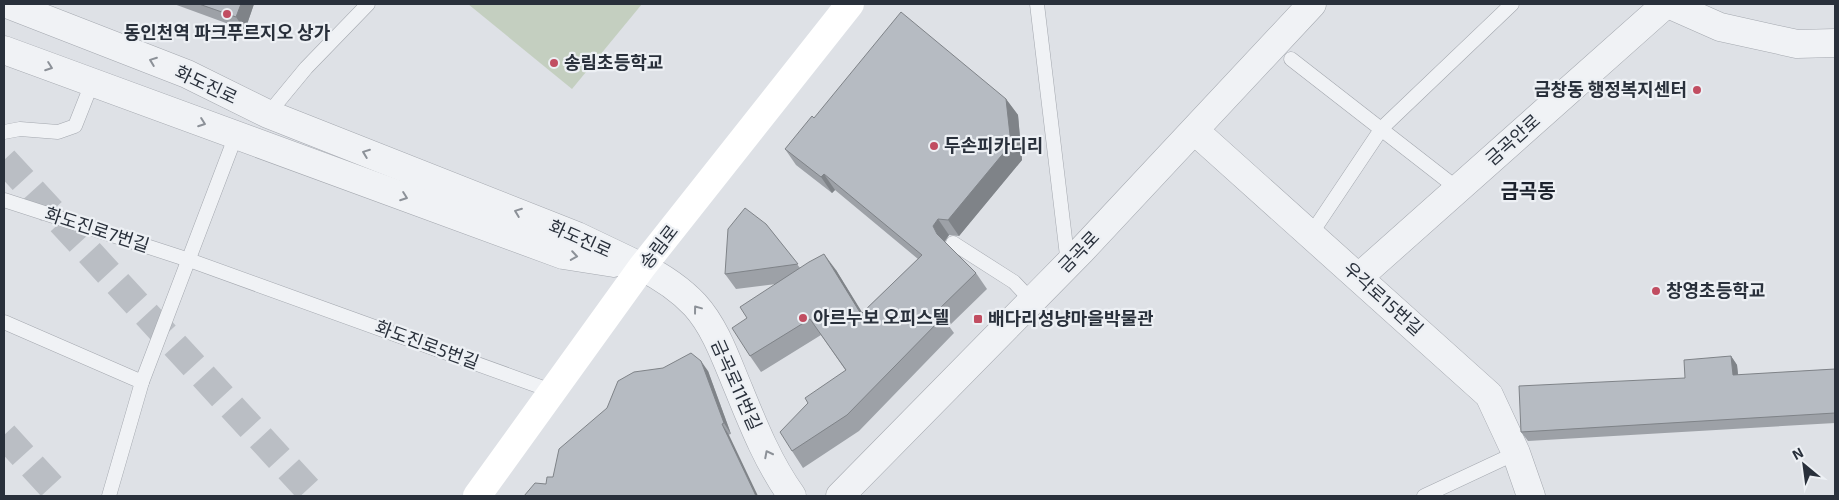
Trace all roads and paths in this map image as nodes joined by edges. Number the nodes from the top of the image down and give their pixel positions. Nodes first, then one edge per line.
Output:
1 (7, 4) edge
2 (368, 4) edge
3 (850, 4) edge
4 (1037, 4) edge
5 (1312, 4) edge
6 (1512, 4) edge
7 (1667, 4) edge
8 (1835, 43) edge
9 (4, 50) edge
10 (1291, 58) dead end
11 (92, 83) junction
12 (268, 114) junction
13 (1382, 128) junction
14 (1195, 131) junction
15 (4, 132) edge
16 (236, 136) junction
17 (1458, 189) junction
18 (4, 200) edge
19 (1311, 234) junction
20 (953, 244) dead end
21 (189, 260) junction
22 (1068, 264) junction
23 (642, 267) junction
24 (1359, 277) junction
25 (301, 300) joint
26 (1032, 301) junction
27 (4, 322) edge
28 (142, 382) junction
29 (552, 391) junction
30 (1516, 453) junction
31 (109, 496) edge
32 (477, 496) edge
33 (792, 496) edge
34 (840, 496) edge
35 (1424, 496) edge
36 (1531, 496) edge

12 -> 1 street, 화도진로
2 - 12 lane
3 - 23 main road, 송림로
4 - 22 lane
5 - 14 street, 금곡로
6 - 13 lane
7 - 8 street
7 - 17 street, 금곡안로
9 -> 11 street, 화도진로
10 - 13 lane
11 - 15 lane
11 -> 16 street, 화도진로
23 -> 12 street, 화도진로
13 - 17 lane
13 - 19 lane
14 - 19 street, 우각로15번길
14 - 22 street, 금곡로
16 - 21 lane
16 -> 23 street, 화도진로
17 - 24 street, 금곡안로
18 - 21 lane, 화도진로7번길
19 - 24 street, 우각로15번길
20 - 26 lane
21 - 25 lane, 화도진로7번길
21 - 28 lane
22 - 26 street, 금곡로
23 - 29 main road, 송림로
33 -> 23 street, 금곡로11번길
24 - 30 street, 우각로15번길
25 - 29 lane, 화도진로5번길
26 - 34 street, 금곡로
27 - 28 lane
28 - 31 lane
29 - 32 main road, 송림로
30 - 35 lane
30 - 36 street, 우각로15번길

